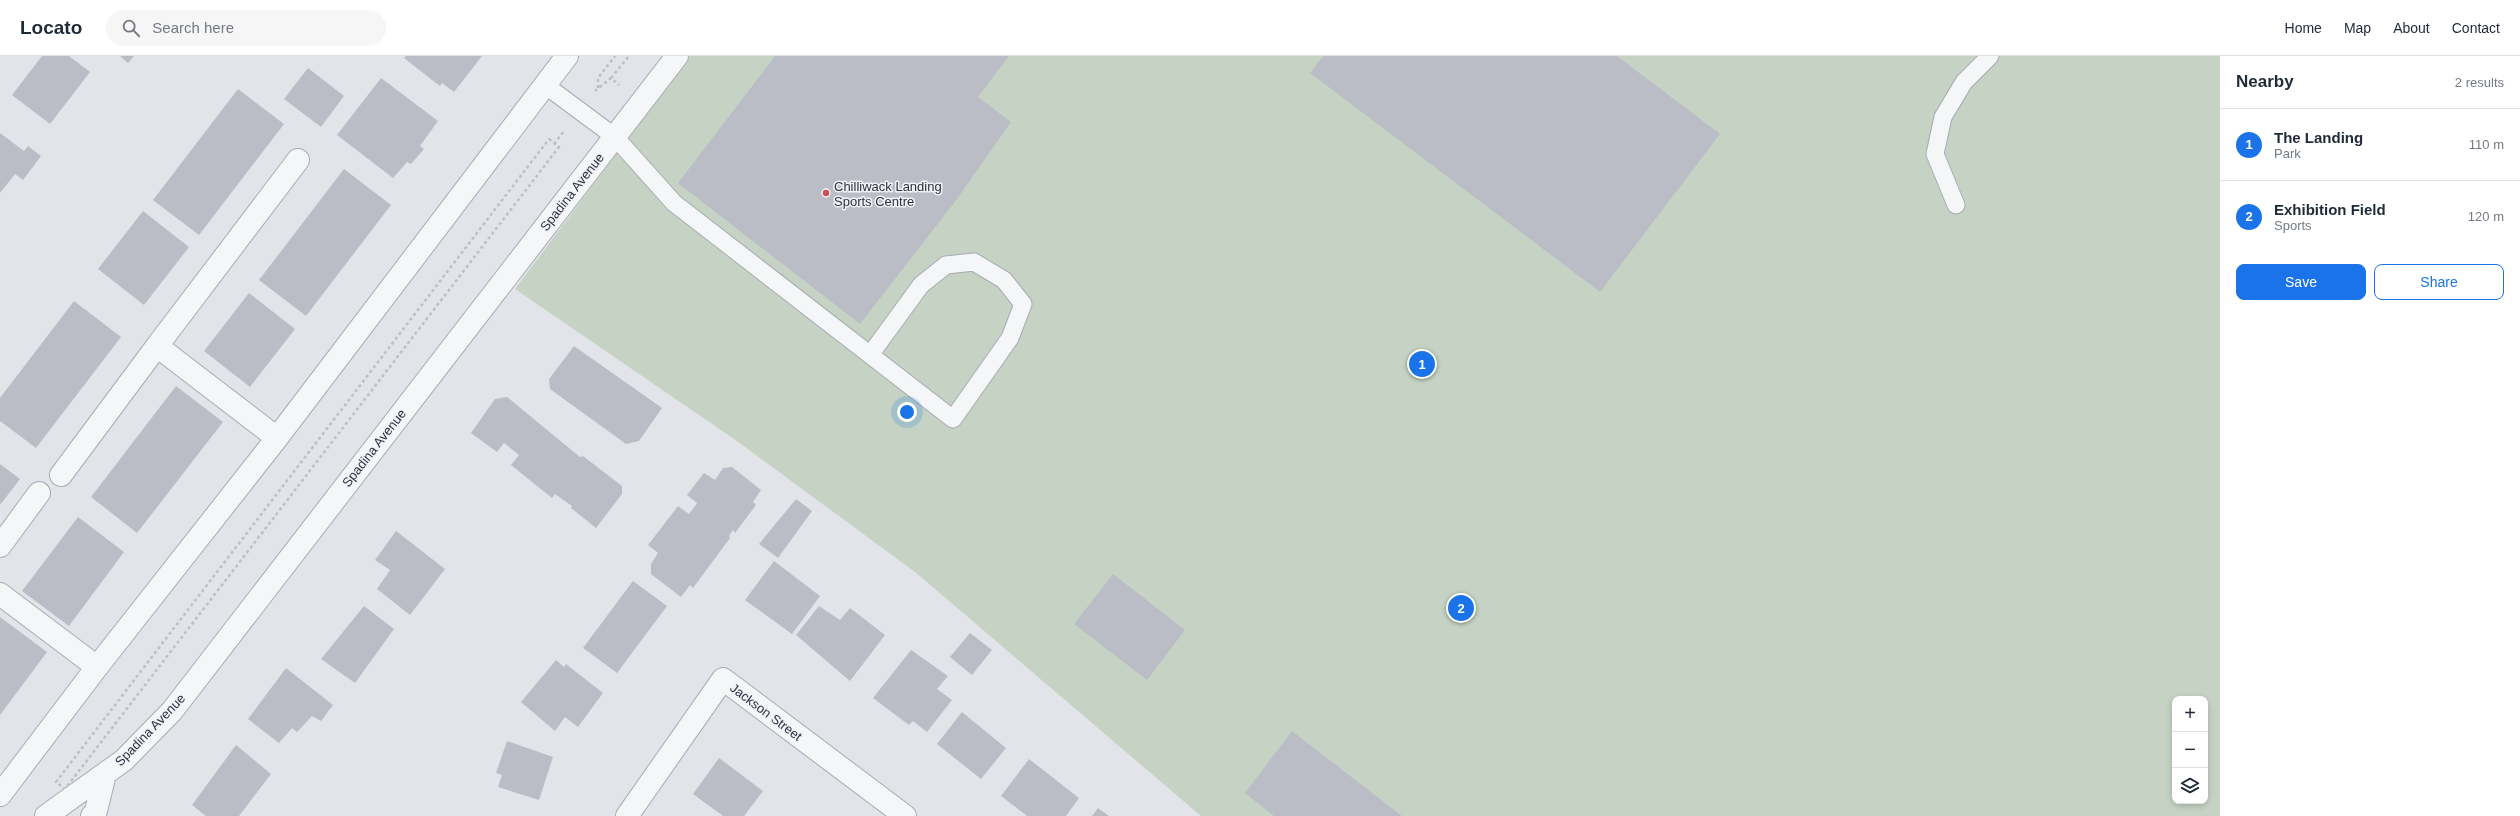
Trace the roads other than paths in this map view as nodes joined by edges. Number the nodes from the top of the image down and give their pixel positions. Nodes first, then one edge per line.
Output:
1 (567, 56) edge
2 (677, 56) edge
3 (1990, 56) edge
4 (545, 85) junction
5 (615, 137) junction
6 (298, 160) dead end
7 (1956, 205) dead end
8 (157, 346) junction
9 (870, 355) junction
10 (277, 438) junction
11 (61, 475) dead end
12 (39, 493) dead end
13 (0, 546) edge
14 (0, 594) edge
15 (97, 667) junction
16 (104, 774) junction
17 (0, 795) edge
18 (46, 816) edge
19 (92, 816) edge
20 (626, 816) edge
21 (906, 816) edge

1 - 4 street
2 - 5 street, Spadina Avenue
3 - 7 lane
4 - 5 lane
4 - 10 street
5 - 9 lane
5 - 16 street, Spadina Avenue
6 - 8 street
8 - 10 street
8 - 11 street
9 - 9 lane
10 - 15 street
12 - 13 street
14 - 15 street
15 - 17 street
16 - 18 street, Spadina Avenue
16 - 19 street
20 - 21 street, Jackson Street

